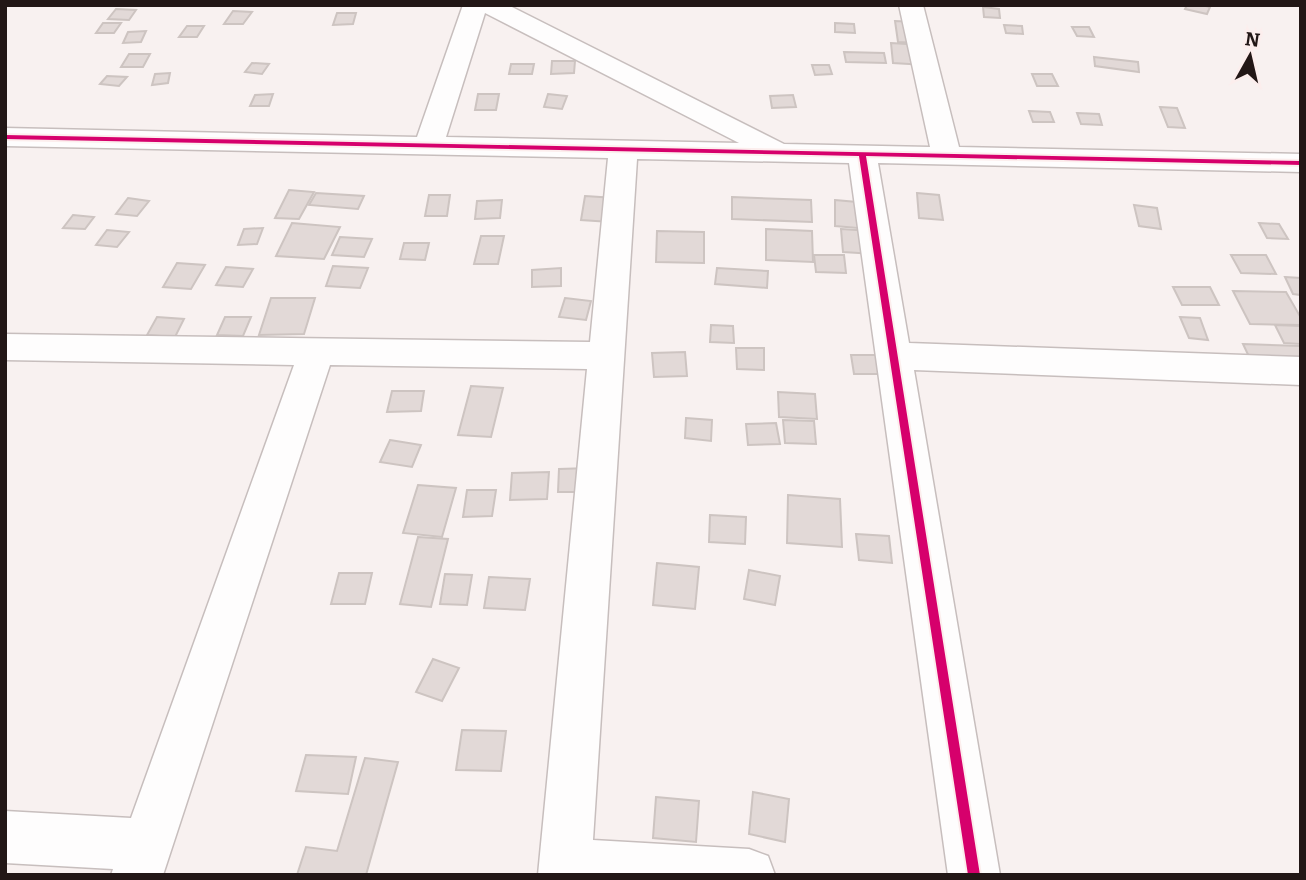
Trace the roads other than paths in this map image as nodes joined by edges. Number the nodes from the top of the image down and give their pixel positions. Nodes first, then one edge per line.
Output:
1 (475, 5) edge
2 (488, 5) edge
3 (911, 5) edge
4 (8, 140) edge
5 (429, 145) junction
6 (623, 149) junction
7 (780, 153) junction
8 (862, 154) junction
9 (947, 156) junction
10 (1301, 163) edge
11 (5, 347) edge
12 (316, 352) junction
13 (606, 356) junction
14 (893, 356) junction
15 (1301, 371) edge
16 (5, 837) edge
17 (142, 860) edge
18 (564, 870) edge
19 (749, 875) edge
20 (974, 875) edge

1 - 5 street
2 - 7 street
3 - 9 street
4 - 5 street
5 - 6 street
6 - 7 street
6 - 13 street
7 - 8 street
8 - 9 street
8 - 14 street
9 - 10 street
11 - 12 street
12 - 13 street
12 - 17 street
13 - 18 street
14 - 15 street
14 - 20 street
16 - 17 street
18 - 19 street

